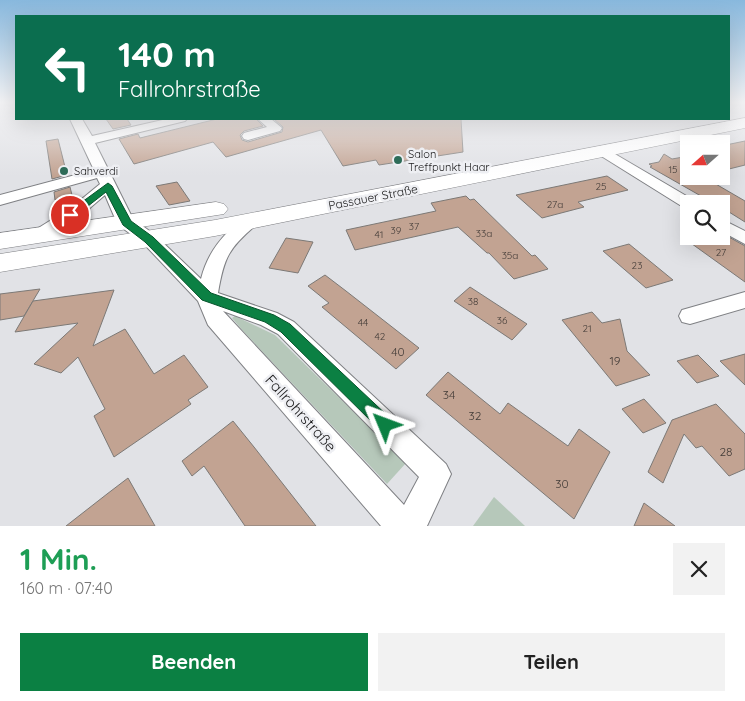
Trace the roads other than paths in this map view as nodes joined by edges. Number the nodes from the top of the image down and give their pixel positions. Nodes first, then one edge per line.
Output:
1 (80, 127) edge
2 (149, 127) edge
3 (274, 127) edge
4 (680, 127) edge
5 (727, 127) edge
6 (248, 136) dead end
7 (88, 141) junction
8 (603, 151) junction
9 (104, 179) junction
10 (680, 198) edge
11 (0, 200) edge
12 (250, 221) junction
13 (127, 223) junction
14 (730, 229) edge
15 (38, 236) junction
16 (745, 238) edge
17 (149, 240) junction
18 (0, 241) edge
19 (0, 263) edge
20 (207, 296) junction
21 (745, 300) edge
22 (690, 316) dead end
23 (402, 526) edge
24 (410, 526) edge

1 - 7 street, Fallrohrstraße
2 - 7 street
3 - 6 street
4 - 13 main road, Passauer Straße
5 - 8 main road, Passauer Straße
7 - 9 street, Fallrohrstraße
8 - 10 street
8 - 12 main road, Passauer Straße
9 - 11 street
9 - 13 street, Fallrohrstraße
9 - 15 street
12 - 17 main road, Passauer Straße
12 - 20 street
13 - 15 main road, Passauer Straße
13 - 17 street, Fallrohrstraße
14 - 16 street
15 - 18 main road, Passauer Straße
17 - 19 main road, Passauer Straße
17 - 20 street, Fallrohrstraße
20 - 23 street, Fallrohrstraße
20 - 24 street, Fallrohrstraße
21 - 22 street

